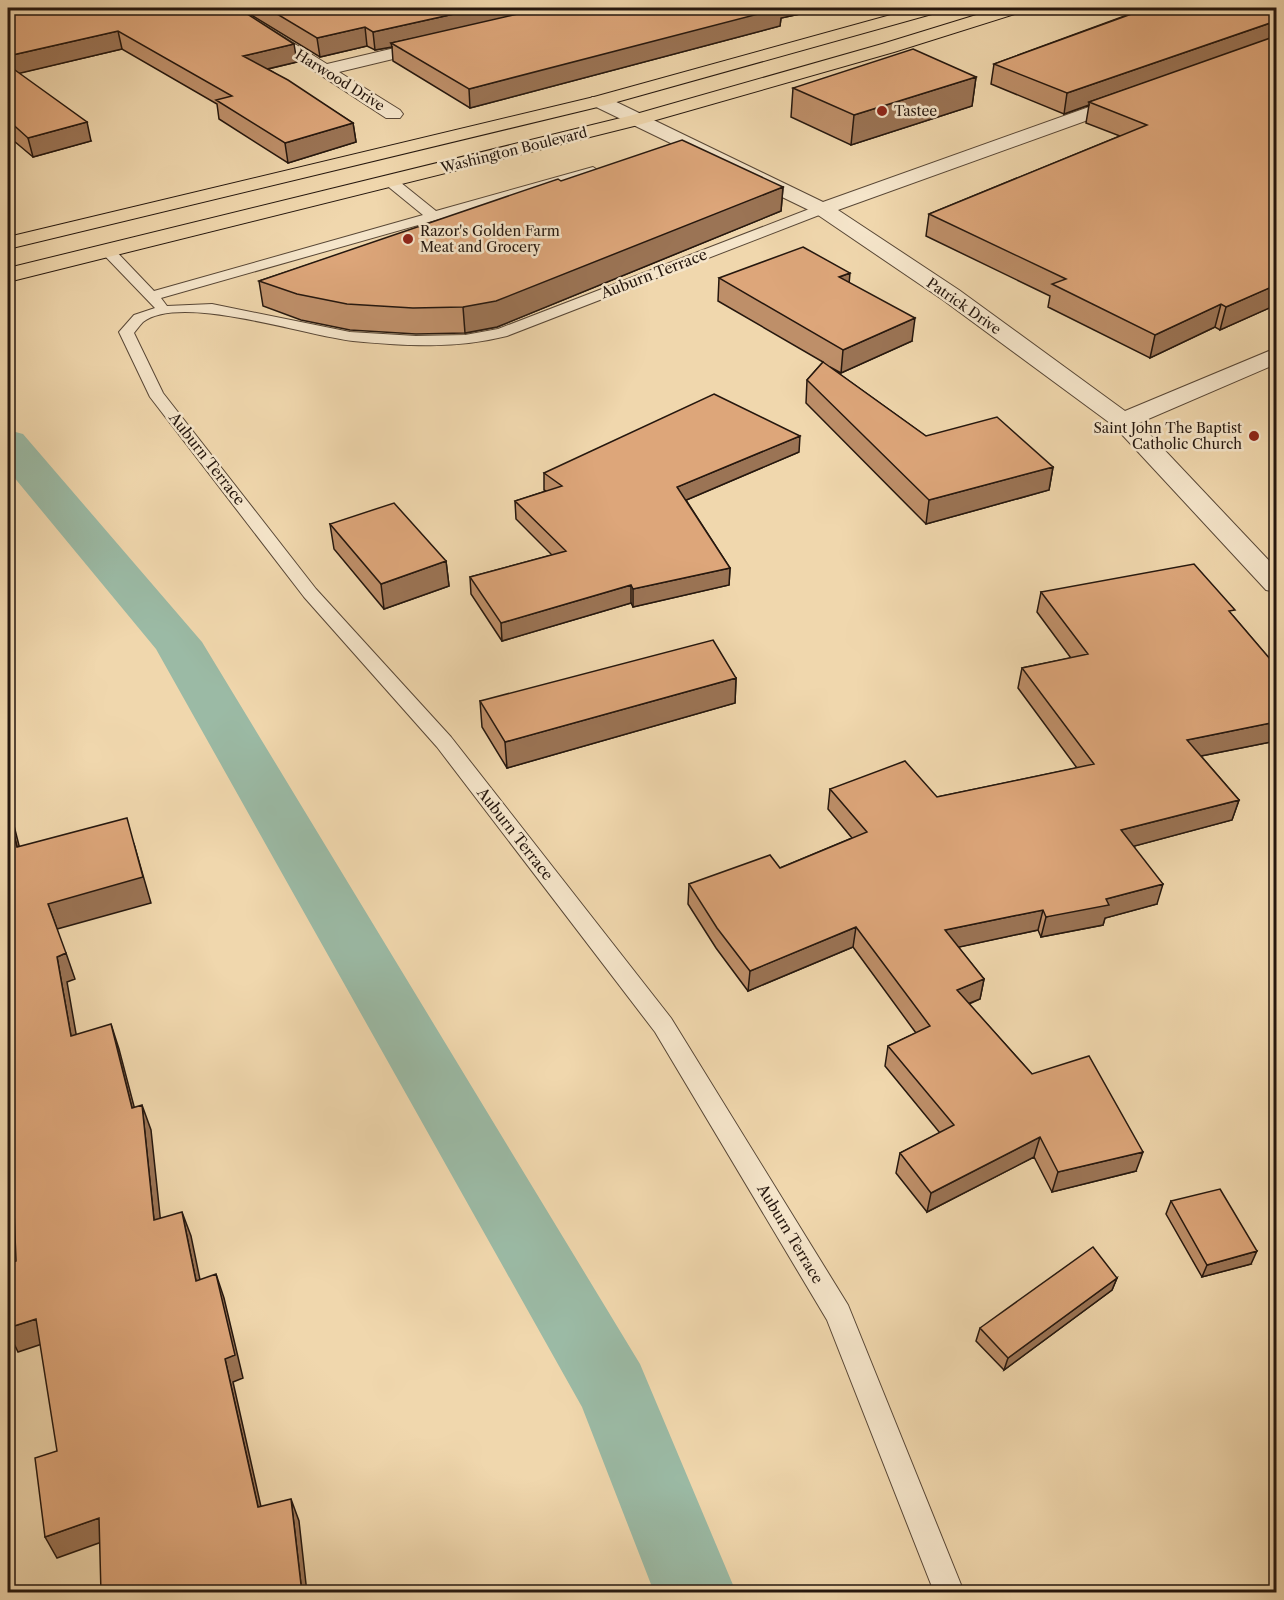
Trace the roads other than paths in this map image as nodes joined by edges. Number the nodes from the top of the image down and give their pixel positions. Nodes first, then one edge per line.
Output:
1 (226, 8) edge
2 (933, 8) edge
3 (1015, 8) edge
4 (449, 40) edge
5 (325, 70) junction
6 (1143, 93) edge
7 (599, 101) junction
8 (393, 114) dead end
9 (635, 120) junction
10 (687, 145) junction
11 (665, 151) edge
12 (610, 167) edge
13 (390, 181) junction
14 (822, 209) junction
15 (433, 216) junction
16 (8, 243) edge
17 (107, 250) junction
18 (8, 275) edge
19 (158, 303) junction
20 (1276, 355) edge
21 (1124, 421) junction
22 (1276, 584) edge
23 (950, 1593) edge

1 - 5 street, Harwood Drive
2 - 7 highway, Washington Boulevard
3 - 9 highway, Washington Boulevard
4 - 5 street
5 - 8 street, Harwood Drive
6 - 14 street, Auburn Terrace
7 - 9 street, Patrick Drive
7 - 16 highway, Washington Boulevard
9 - 10 street, Patrick Drive
9 - 13 highway, Washington Boulevard
10 - 11 lane
10 - 14 street, Patrick Drive
12 - 15 lane
13 - 15 lane
13 - 17 highway, Washington Boulevard
14 - 19 lane, Auburn Terrace
14 - 21 street, Patrick Drive
15 - 19 lane
17 - 18 highway, Washington Boulevard
17 - 19 lane
19 - 23 lane, Auburn Terrace
20 - 21 street
21 - 22 street, Patrick Drive

